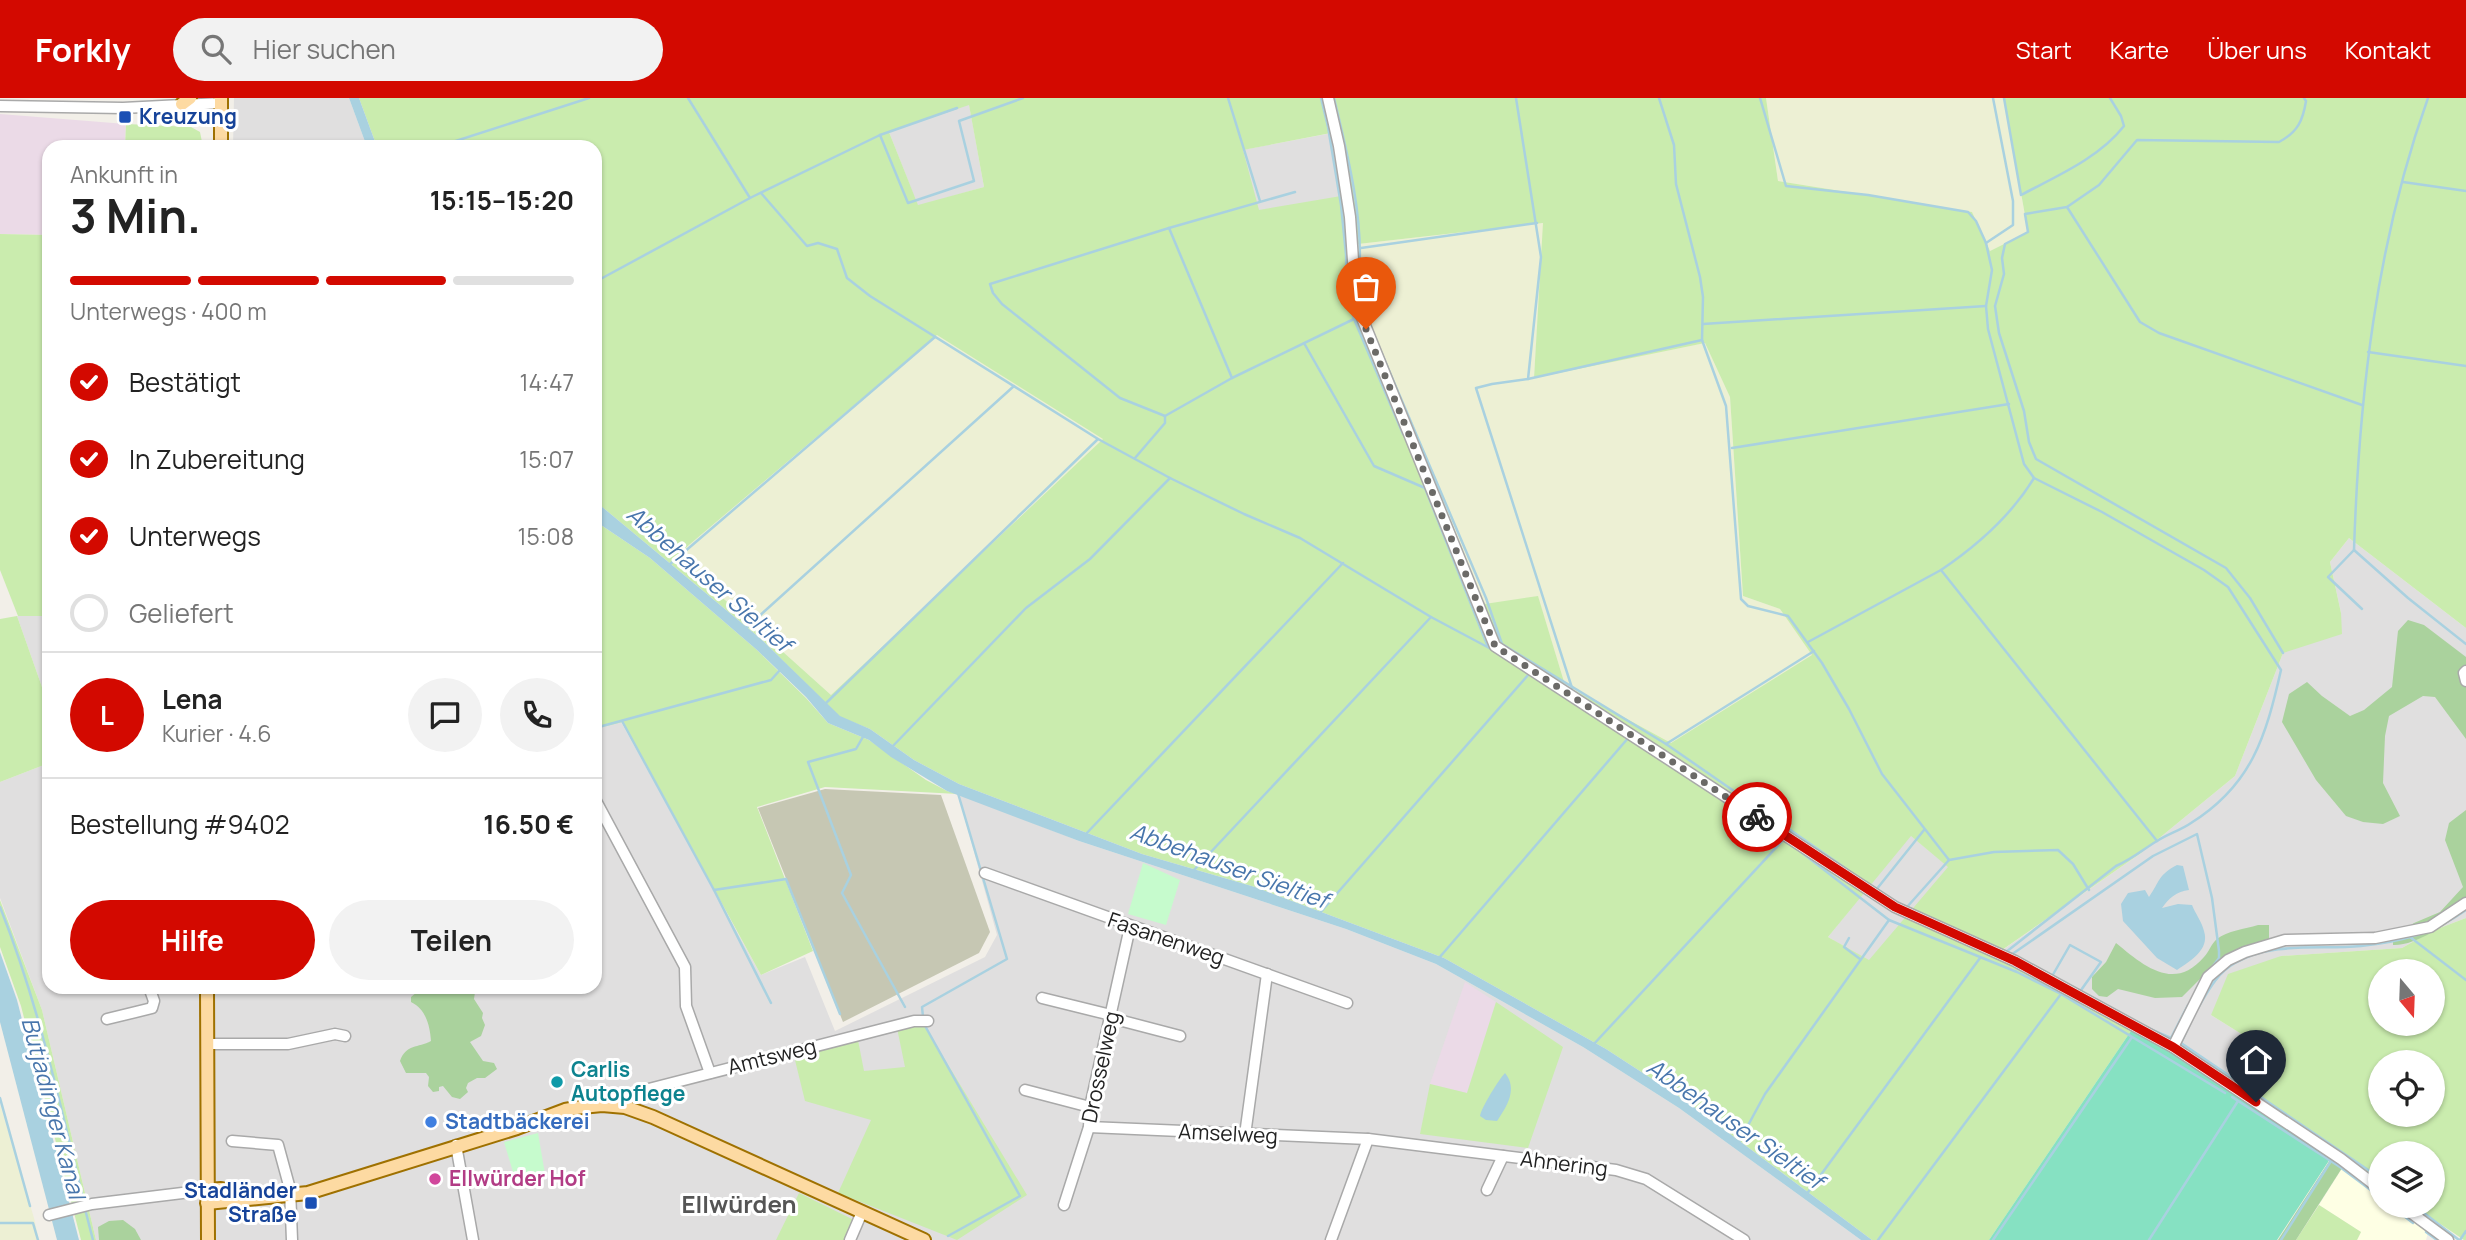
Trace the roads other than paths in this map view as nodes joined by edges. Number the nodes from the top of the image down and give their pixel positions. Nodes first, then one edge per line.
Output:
1 (1328, 98) edge
2 (186, 101) edge
3 (0, 106) edge
4 (221, 106) edge
5 (164, 107) junction
6 (221, 140) edge
7 (2466, 671) edge
8 (2466, 681) edge
9 (602, 812) edge
10 (985, 873) dead end
11 (2466, 903) edge
12 (1130, 927) junction
13 (1267, 974) junction
14 (152, 994) edge
15 (206, 994) edge
16 (1042, 999) dead end
17 (1347, 1003) dead end
18 (1111, 1017) junction
19 (107, 1019) dead end
20 (928, 1021) dead end
21 (345, 1036) dead end
22 (1180, 1036) dead end
23 (207, 1044) junction
24 (2173, 1047) junction
25 (710, 1073) junction
26 (1025, 1090) dead end
27 (625, 1107) junction
28 (1090, 1107) junction
29 (1089, 1127) junction
30 (1245, 1135) junction
31 (1368, 1139) junction
32 (232, 1140) dead end
33 (456, 1145) junction
34 (1503, 1156) junction
35 (2368, 1180) edge
36 (1487, 1190) dead end
37 (207, 1196) junction
38 (290, 1196) junction
39 (1063, 1205) dead end
40 (862, 1212) junction
41 (49, 1215) dead end
42 (2418, 1218) edge
43 (208, 1240) edge
44 (292, 1240) edge
45 (473, 1240) edge
46 (850, 1240) edge
47 (924, 1240) edge
48 (1331, 1240) edge
49 (1744, 1240) edge
50 (2448, 1240) edge

1 - 24 street
2 - 4 street
2 - 5 street
3 - 5 street
4 - 5 street
4 - 6 main road
7 - 8 street
9 - 25 street
10 - 12 street, Fasanenweg
11 - 24 street
12 - 13 street, Fasanenweg
12 - 18 street, Drosselweg
13 - 17 street, Fasanenweg
13 - 30 street
14 - 19 street
15 - 23 main road
16 - 18 street
18 - 22 street
18 - 28 street, Drosselweg
20 - 25 street, Amtsweg
21 - 23 street
23 - 37 main road
24 - 35 street
25 - 27 street, Amtsweg
26 - 28 street
27 - 33 main road
27 - 40 main road
28 - 29 street, Drosselweg
29 - 30 street, Amselweg
29 - 39 street, Drosselweg
30 - 31 street, Amselweg
31 - 34 street, Ahnering
31 - 48 street
32 - 38 street
33 - 38 main road
33 - 45 street
34 - 36 street
34 - 49 street, Ahnering
37 - 38 main road
37 - 41 street
37 - 43 main road
38 - 44 street
40 - 46 street
40 - 47 main road
42 - 50 street

